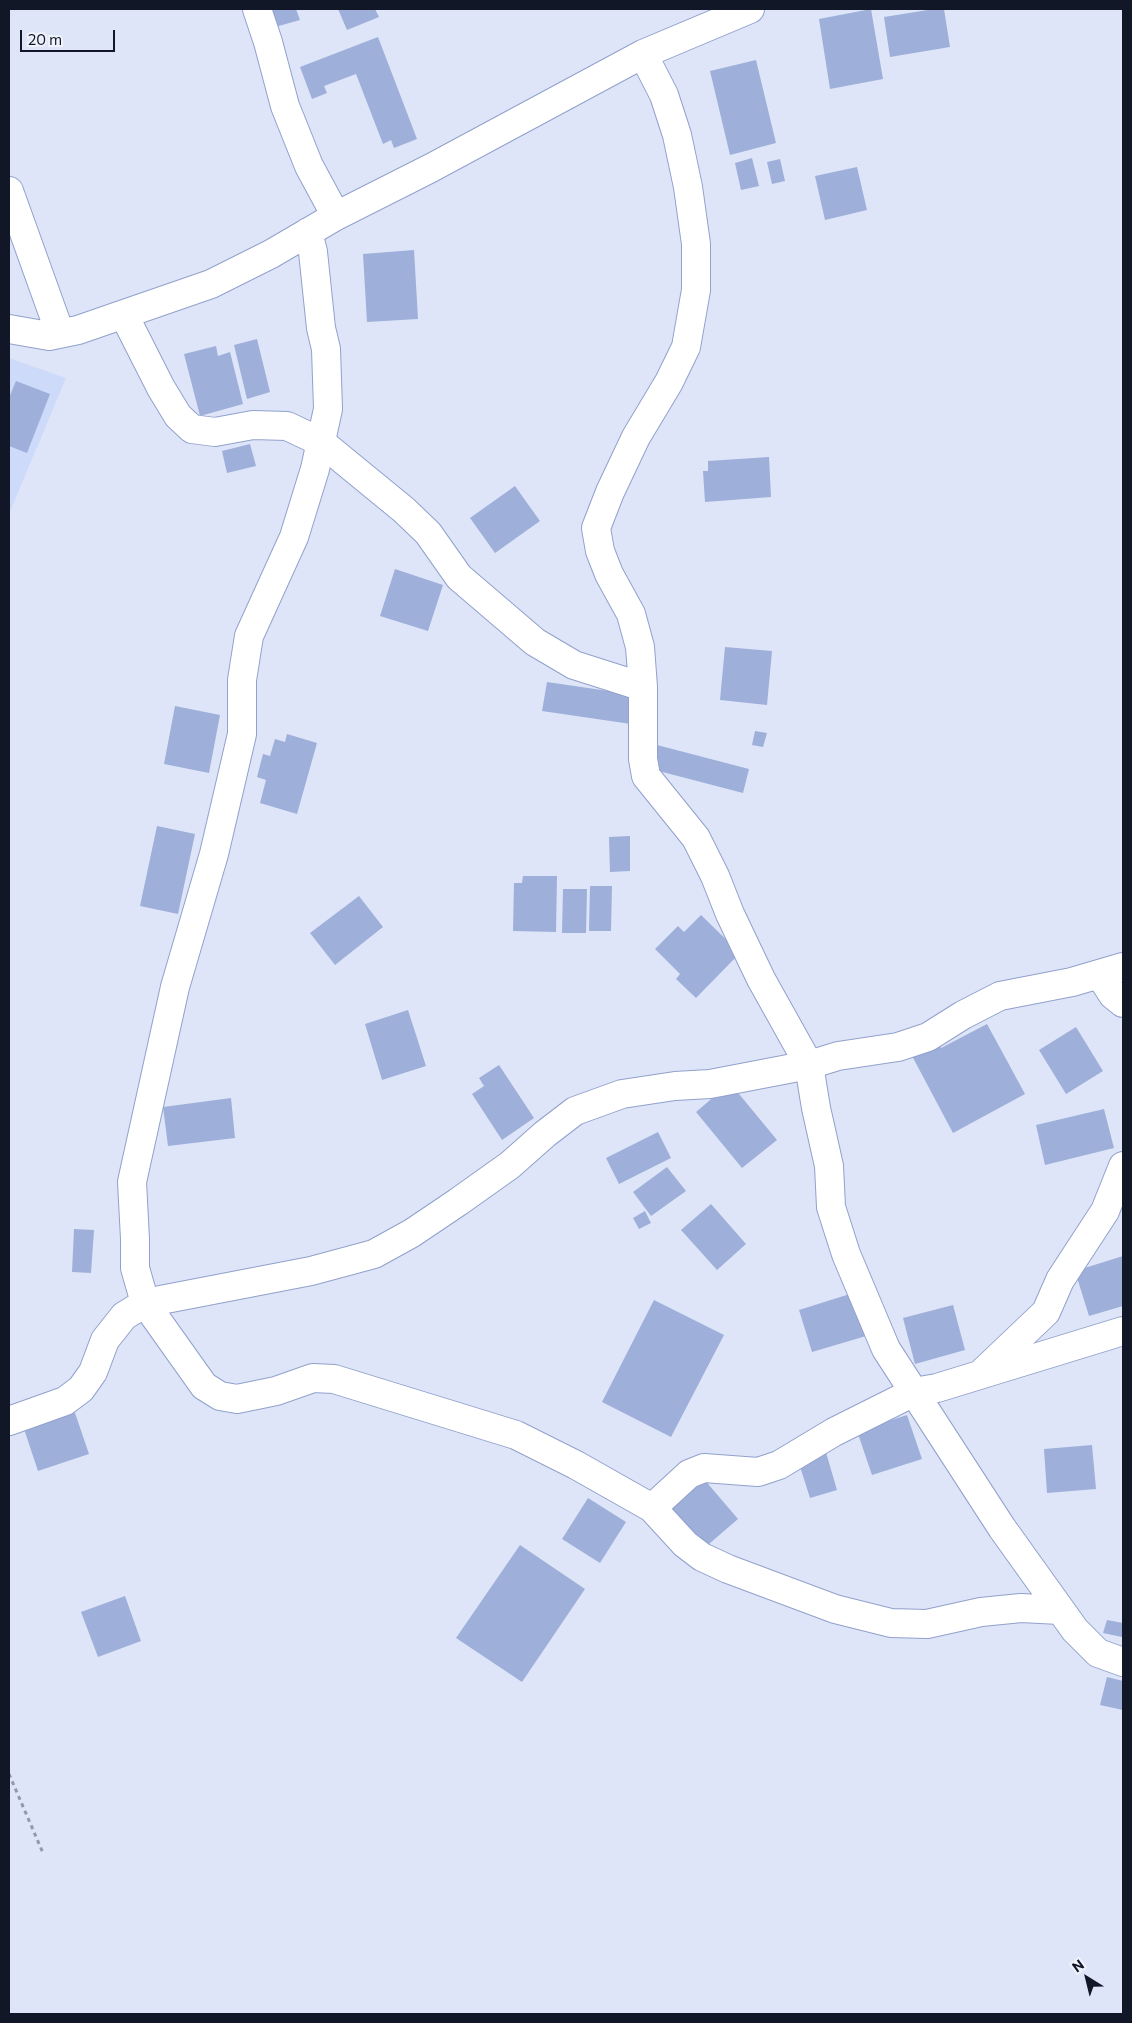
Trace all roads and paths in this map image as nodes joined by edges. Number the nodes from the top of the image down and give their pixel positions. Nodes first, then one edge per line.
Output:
1 (257, 9) edge
2 (750, 9) edge
3 (643, 54) junction
4 (9, 191) edge
5 (336, 216) junction
6 (308, 232) junction
7 (124, 315) junction
8 (9, 329) edge
9 (60, 334) junction
10 (321, 442) junction
11 (644, 687) junction
12 (1112, 971) edge
13 (1123, 1003) edge
14 (809, 1065) junction
15 (1123, 1166) edge
16 (145, 1303) junction
17 (1123, 1331) edge
18 (980, 1375) junction
19 (914, 1392) junction
20 (9, 1421) edge
21 (652, 1508) junction
22 (1060, 1610) junction
23 (1123, 1662) edge
24 (9, 1774) edge
25 (44, 1853) dead end

1 - 5 street
2 - 3 street
3 - 5 street
3 - 11 street
4 - 9 street
5 - 6 street
6 - 7 street
6 - 10 street
7 - 9 street
7 - 10 street
8 - 9 street
10 - 11 street
10 - 16 street
11 - 14 street
12 - 13 street
12 - 14 street
14 - 16 street
14 - 19 street
15 - 18 street
16 - 20 street
16 - 21 street
17 - 18 street
18 - 19 street
19 - 21 street
19 - 22 street
21 - 22 street
22 - 23 street
24 - 25 path

